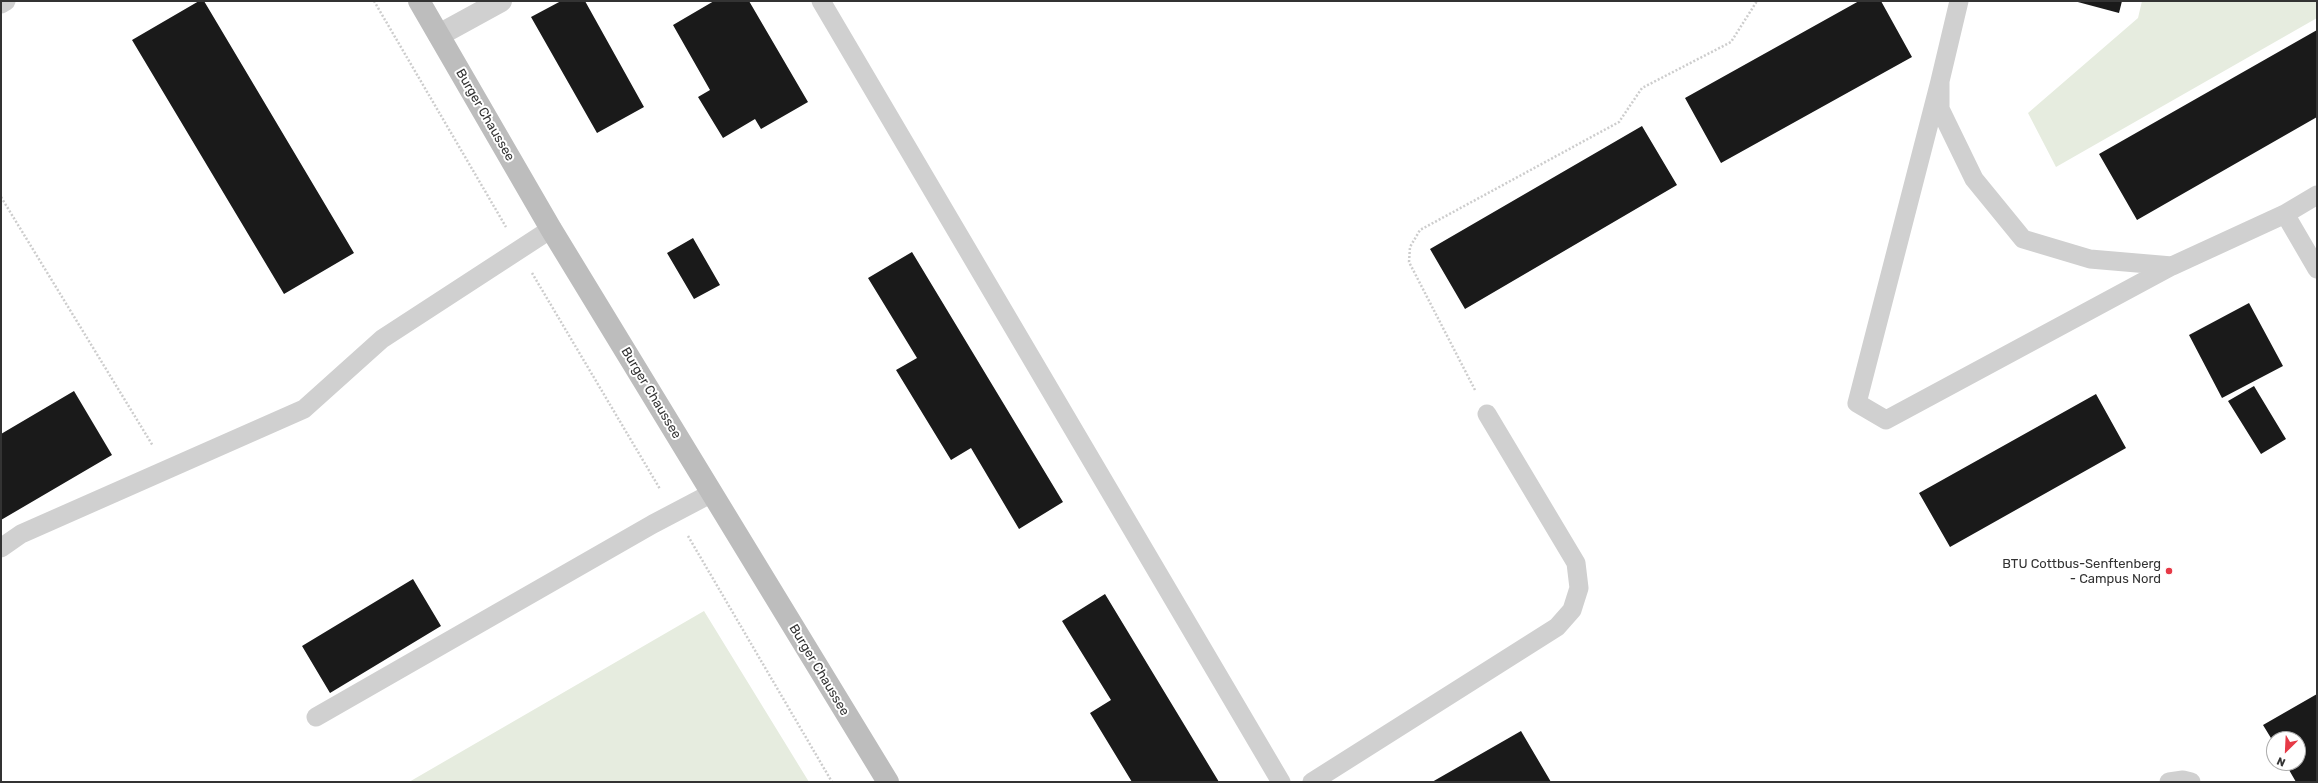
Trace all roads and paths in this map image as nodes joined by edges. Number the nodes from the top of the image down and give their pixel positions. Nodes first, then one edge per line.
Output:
1 (6, 1) edge
2 (374, 1) edge
3 (419, 1) edge
4 (501, 1) edge
5 (821, 1) edge
6 (1758, 1) edge
7 (1959, 1) edge
8 (1, 4) edge
9 (439, 35) junction
10 (1940, 81) junction
11 (2317, 195) edge
12 (1, 197) edge
13 (2285, 214) junction
14 (551, 229) junction
15 (518, 249) junction
16 (2172, 266) junction
17 (2317, 270) edge
18 (1487, 414) joint
19 (169, 468) junction
20 (712, 493) junction
21 (674, 513) junction
22 (1, 548) edge
23 (316, 717) dead end
24 (832, 782) edge
25 (888, 782) edge
26 (1281, 782) edge
27 (1312, 782) edge
28 (2169, 782) edge
29 (2191, 782) edge

1 - 8 lane
2 - 15 path
3 - 9 main road, Burger Chaussee
4 - 9 street
5 - 26 lane
6 - 18 path
7 - 10 lane
9 - 14 main road, Burger Chaussee
10 - 16 lane
10 - 16 lane
11 - 13 lane
12 - 19 path
13 - 16 lane
13 - 17 lane
14 - 15 lane
14 - 20 main road, Burger Chaussee
15 - 19 lane
15 - 21 path
18 - 27 lane
19 - 22 lane
20 - 21 lane
20 - 25 main road, Burger Chaussee
21 - 23 lane
21 - 24 path
28 - 29 lane

